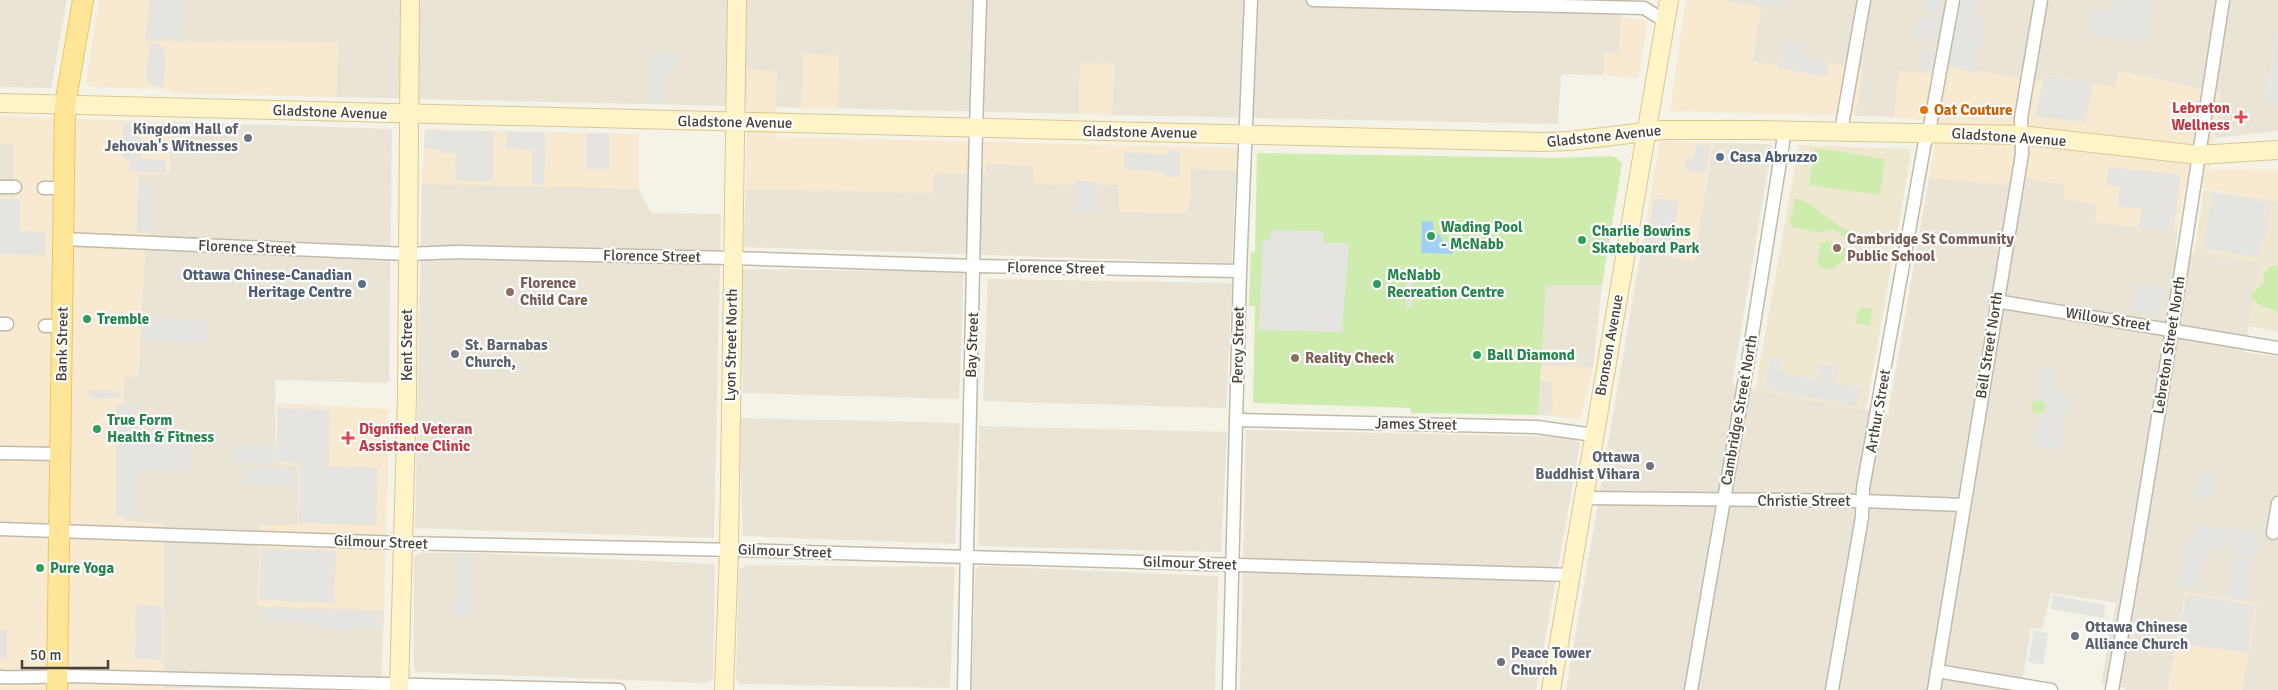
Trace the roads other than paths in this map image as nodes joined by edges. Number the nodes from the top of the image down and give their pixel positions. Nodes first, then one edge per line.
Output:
1 (83, 0) edge
2 (410, 0) edge
3 (737, 0) edge
4 (980, 0) edge
5 (1251, 0) edge
6 (1313, 0) edge
7 (1669, 0) edge
8 (1864, 0) edge
9 (1952, 0) edge
10 (2041, 0) edge
11 (2224, 0) edge
12 (1665, 22) junction
13 (0, 103) edge
14 (65, 105) junction
15 (409, 115) junction
16 (735, 122) junction
17 (976, 128) junction
18 (1785, 130) junction
19 (1647, 131) junction
20 (1840, 131) junction
21 (1928, 133) junction
22 (1247, 134) junction
23 (2021, 136) junction
24 (2278, 150) edge
25 (2198, 155) junction
26 (0, 187) edge
27 (15, 187) dead end
28 (44, 188) dead end
29 (64, 188) junction
30 (63, 239) junction
31 (408, 254) junction
32 (732, 258) junction
33 (974, 266) junction
34 (1240, 272) junction
35 (1996, 301) junction
36 (2170, 329) junction
37 (2278, 348) edge
38 (1236, 420) junction
39 (1594, 435) junction
40 (0, 452) edge
41 (60, 454) junction
42 (1584, 498) junction
43 (1724, 501) junction
44 (1862, 501) junction
45 (2278, 503) edge
46 (1963, 505) junction
47 (0, 529) edge
48 (60, 530) junction
49 (2273, 533) dead end
50 (402, 543) junction
51 (728, 550) junction
52 (967, 556) junction
53 (1233, 564) junction
54 (1571, 575) junction
55 (1937, 671) junction
56 (0, 677) edge
57 (57, 683) edge
58 (399, 687) edge
59 (619, 690) edge
60 (724, 690) edge
61 (964, 690) edge
62 (1229, 690) edge
63 (1551, 690) edge
64 (1691, 690) edge
65 (1832, 690) edge
66 (1934, 690) edge
67 (2050, 690) edge
68 (2112, 690) edge

1 - 14 main road, Bank Street
2 - 15 main road, Kent Street
3 - 16 main road, Lyon Street North
4 - 17 street, Bay Street
5 - 22 street, Percy Street
6 - 12 street
7 - 12 main road, Bronson Avenue
8 - 20 street
9 - 21 street, Arthur Street
10 - 23 street, Bell Street North
11 - 25 street, Lebreton Street North
12 - 19 main road, Bronson Avenue
13 - 14 main road, Gladstone Avenue
14 - 15 main road, Gladstone Avenue
14 - 29 main road, Bank Street
15 - 16 main road, Gladstone Avenue
15 - 31 main road, Kent Street
16 - 17 main road, Gladstone Avenue
16 - 32 main road, Lyon Street North
17 - 22 main road, Gladstone Avenue
17 - 33 street, Bay Street
18 - 19 main road, Gladstone Avenue
18 - 20 main road, Gladstone Avenue
18 - 43 street, Cambridge Street North
19 - 22 main road, Gladstone Avenue
19 - 39 main road, Bronson Avenue
20 - 21 main road, Gladstone Avenue
21 - 23 main road, Gladstone Avenue
21 - 44 street, Arthur Street
22 - 34 street, Percy Street
23 - 25 main road, Gladstone Avenue
23 - 35 street, Bell Street North
24 - 25 main road, Gladstone Avenue
25 - 36 street, Lebreton Street North
26 - 27 street
28 - 29 street
29 - 30 main road, Bank Street
30 - 31 street, Florence Street
30 - 41 main road, Bank Street
31 - 32 street, Florence Street
31 - 50 main road, Kent Street
32 - 33 street, Florence Street
32 - 51 main road, Lyon Street North
33 - 34 street, Florence Street
33 - 52 street, Bay Street
34 - 38 street, Percy Street
35 - 36 street, Willow Street
35 - 46 street, Bell Street North
36 - 37 street, Willow Street
36 - 68 street, Lebreton Street North
38 - 39 street, James Street
38 - 53 street, Percy Street
39 - 42 main road, Bronson Avenue
40 - 41 street
41 - 48 main road, Bank Street
42 - 43 street, Christie Street
42 - 54 main road, Bronson Avenue
43 - 44 street, Christie Street
43 - 64 street, Cambridge Street North
44 - 46 street, Christie Street
44 - 65 street, Arthur Street
45 - 49 street
46 - 55 street, Bell Street North
47 - 48 street, Gilmour Street
48 - 50 street, Gilmour Street
48 - 57 main road, Bank Street
50 - 51 street, Gilmour Street
50 - 58 main road, Kent Street
51 - 52 street, Gilmour Street
51 - 60 main road, Lyon Street North
52 - 53 street, Gilmour Street
52 - 61 street, Bay Street
53 - 54 street, Gilmour Street
53 - 62 street, Percy Street
54 - 63 main road, Bronson Avenue
55 - 66 street, Bell Street North
55 - 67 street
56 - 57 street
57 - 58 street
58 - 59 street

